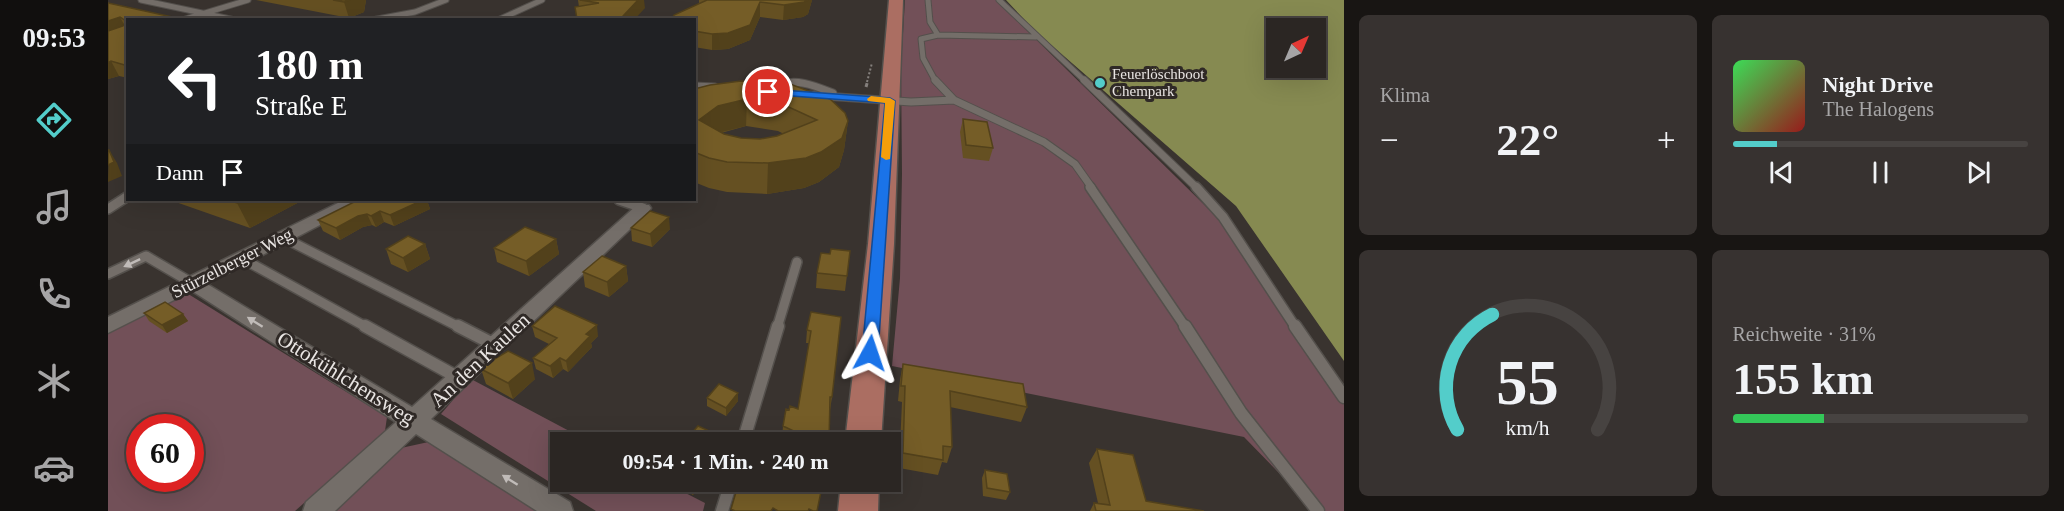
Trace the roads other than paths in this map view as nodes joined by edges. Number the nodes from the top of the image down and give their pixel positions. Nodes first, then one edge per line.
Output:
1 (141, 0) edge
2 (249, 0) edge
3 (446, 0) edge
4 (542, 0) edge
5 (896, 0) edge
6 (928, 0) edge
7 (999, 0) edge
8 (205, 13) junction
9 (189, 18) edge
10 (226, 18) edge
11 (383, 18) edge
12 (502, 18) edge
13 (938, 35) junction
14 (1036, 37) junction
15 (696, 86) edge
16 (722, 88) edge
17 (768, 92) edge
18 (777, 93) junction
19 (788, 93) edge
20 (800, 94) edge
21 (843, 97) junction
22 (954, 100) junction
23 (890, 101) junction
24 (126, 197) edge
25 (354, 201) edge
26 (622, 201) edge
27 (643, 208) joint
28 (108, 209) edge
29 (282, 237) junction
30 (241, 258) junction
31 (796, 262) dead end
32 (108, 274) edge
33 (192, 283) junction
34 (108, 326) edge
35 (495, 345) junction
36 (459, 378) junction
37 (1344, 397) edge
38 (415, 420) junction
39 (746, 432) edge
40 (864, 432) edge
41 (728, 492) edge
42 (859, 492) edge
43 (316, 511) edge
44 (560, 511) edge
45 (722, 511) edge
46 (858, 511) edge
47 (1318, 511) edge

1 - 8 lane
2 - 8 lane
3 - 11 lane
4 - 12 lane
5 - 23 main road
6 - 13 lane
7 - 14 lane
8 - 9 lane
8 - 10 lane
13 - 14 lane
13 - 22 lane
14 - 37 lane
15 - 16 lane
17 - 18 lane
18 - 19 lane
18 - 21 lane
20 - 21 lane
21 - 23 lane
22 - 23 lane
22 - 47 lane
23 - 40 main road
24 - 28 lane
25 - 29 street, Stürzelberger Weg
26 - 27 lane
27 - 35 street, An den Kaulen
29 - 30 street, Stürzelberger Weg
29 - 35 lane
30 - 33 street, Stürzelberger Weg
30 - 36 lane
31 - 39 lane
33 -> 32 lane
33 - 34 street, Stürzelberger Weg
38 -> 33 street, Ottokühlchensweg
35 - 36 street, An den Kaulen
36 - 38 street, An den Kaulen
38 - 43 street, An den Kaulen
44 -> 38 street, Ottokühlchensweg
41 - 45 lane
42 - 46 main road

